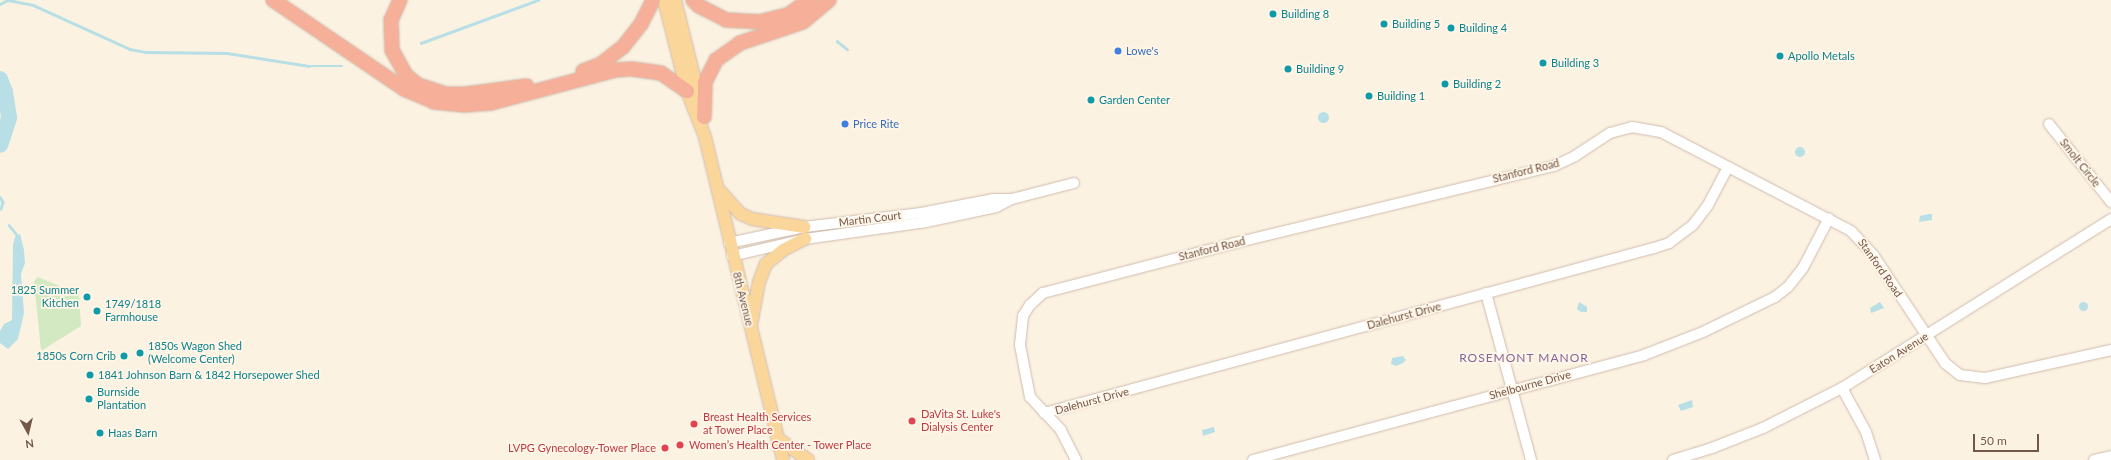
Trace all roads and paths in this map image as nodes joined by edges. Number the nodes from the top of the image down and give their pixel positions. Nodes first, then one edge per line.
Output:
1 (273, 0) edge
2 (400, 0) edge
3 (653, 0) edge
4 (664, 0) edge
5 (675, 0) edge
6 (693, 0) edge
7 (809, 0) edge
8 (829, 0) edge
9 (698, 102) junction
10 (2050, 124) dead end
11 (1728, 167) junction
12 (1074, 183) dead end
13 (716, 185) junction
14 (2111, 202) edge
15 (1829, 218) junction
16 (2111, 218) edge
17 (805, 233) junction
18 (729, 243) junction
19 (732, 256) junction
20 (1486, 294) junction
21 (750, 330) junction
22 (1926, 336) junction
23 (2111, 350) edge
24 (1842, 388) junction
25 (1512, 390) junction
26 (1044, 414) junction
27 (777, 438) junction
28 (2111, 456) edge
29 (783, 460) edge
30 (808, 460) edge
31 (1076, 460) edge
32 (1254, 460) edge
33 (1531, 460) edge
34 (1673, 460) edge
35 (1875, 460) edge
36 (2094, 460) edge

1 - 9 highway
2 - 3 highway
4 - 9 main road, 8th Avenue
5 - 9 main road, 8th Avenue
6 - 7 highway
8 - 9 highway
9 - 13 main road, 8th Avenue
10 - 14 street, Smolt Circle
11 - 15 street, Stanford Road
11 - 20 street, Dalehurst Drive
11 - 26 street, Stanford Road
12 - 17 street, Martin Court
13 - 17 main road
13 - 18 main road, 8th Avenue
15 - 22 street, Stanford Road
15 - 25 street, Shelbourne Drive
16 - 22 street, Eaton Avenue
17 - 18 street, Martin Court
17 - 19 street, Martin Court
17 - 21 main road
18 - 19 main road, 8th Avenue
19 - 21 main road, 8th Avenue
20 - 25 street
20 - 26 street, Dalehurst Drive
21 - 27 main road, 8th Avenue
22 - 23 street, Stanford Road
22 - 24 street, Eaton Avenue
24 - 34 street, Eaton Avenue
24 - 35 street
25 - 32 street, Shelbourne Drive
25 - 33 street
26 - 31 street
27 - 29 main road, 8th Avenue
27 - 30 main road
28 - 36 street

